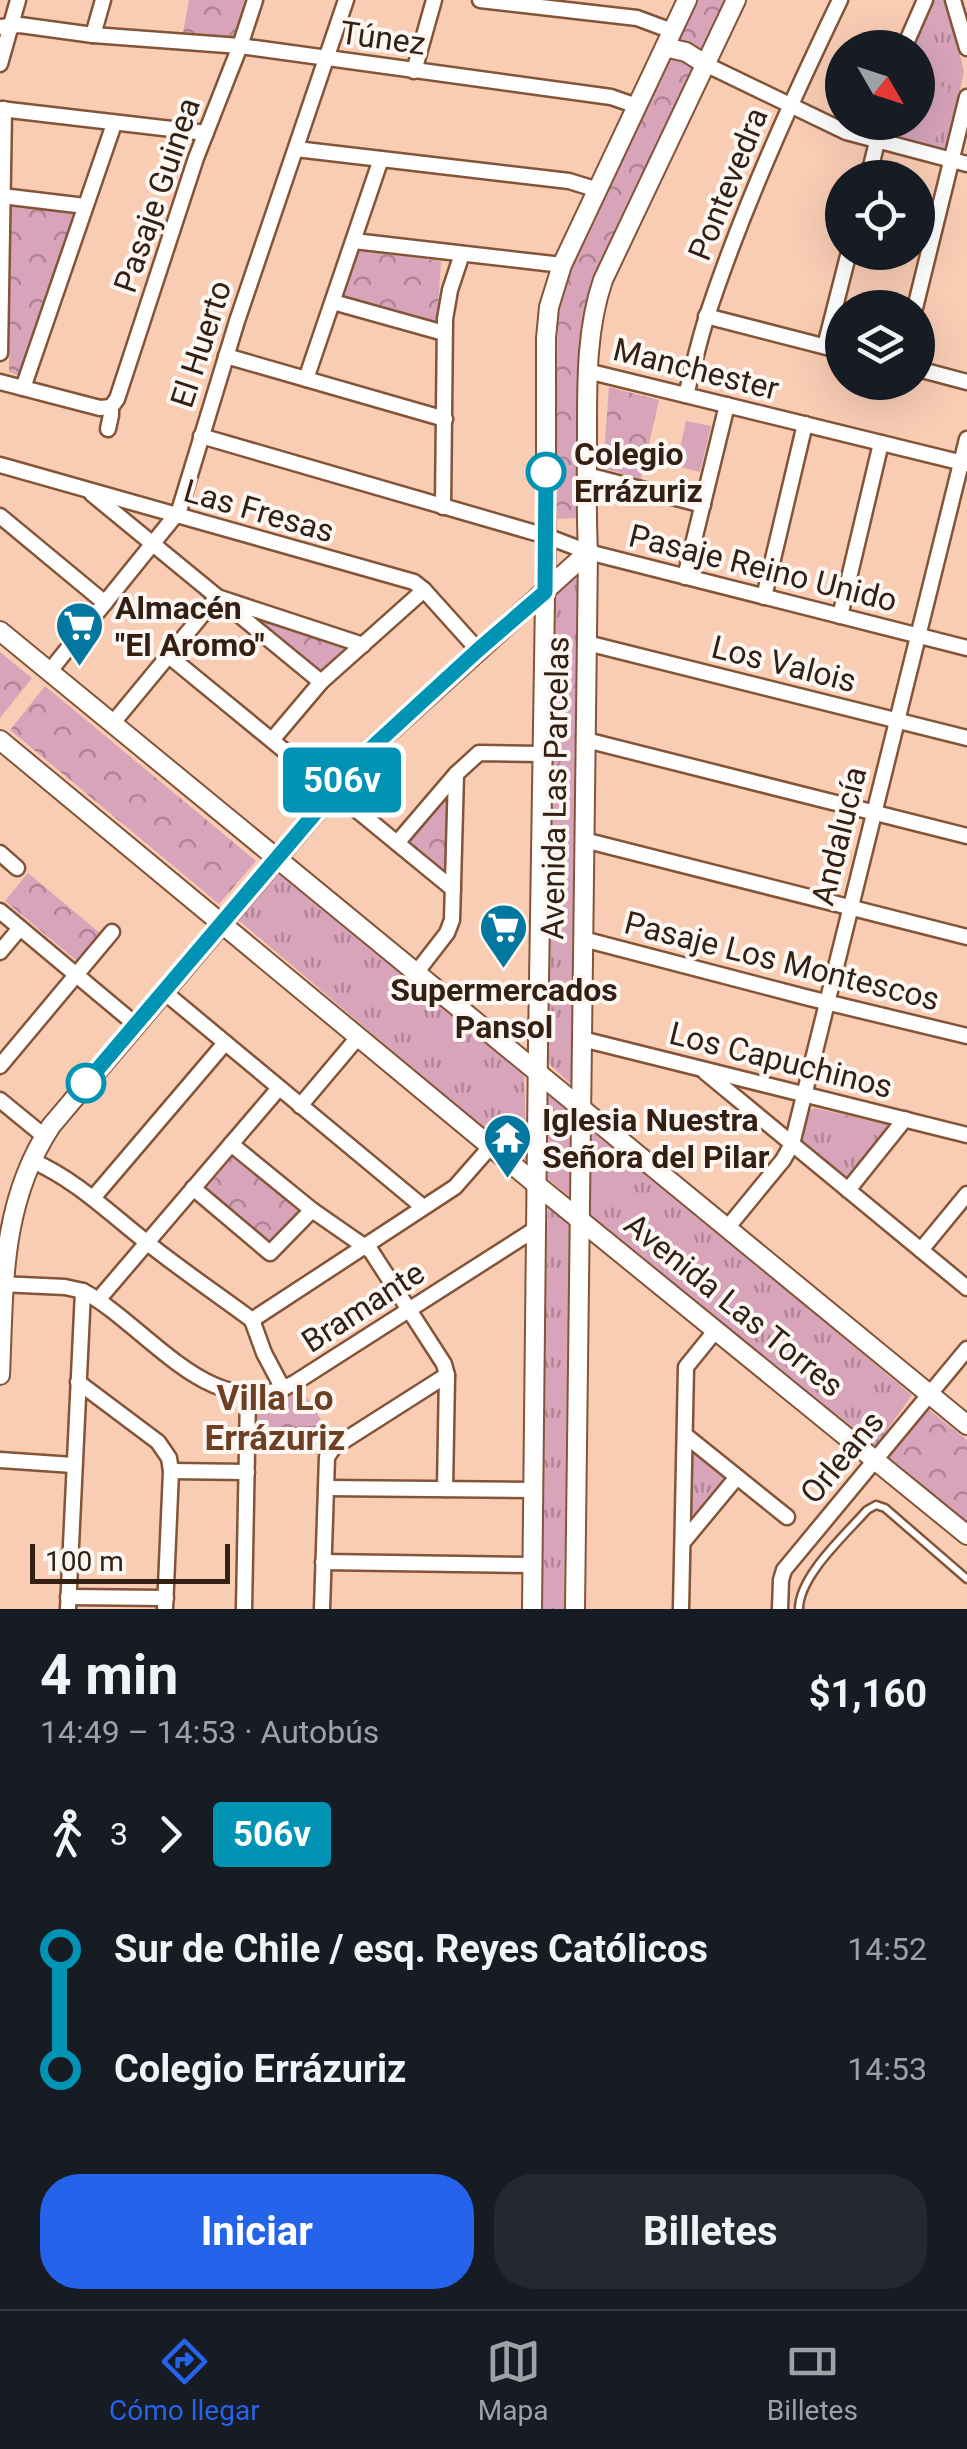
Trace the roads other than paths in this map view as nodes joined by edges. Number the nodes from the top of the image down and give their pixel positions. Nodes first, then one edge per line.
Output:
1 (18, 0) edge
2 (103, 0) edge
3 (255, 0) edge
4 (346, 0) edge
5 (434, 0) edge
6 (480, 0) edge
7 (687, 0) edge
8 (736, 0) edge
9 (840, 0) edge
10 (925, 0) edge
11 (953, 0) edge
12 (5, 27) edge
13 (912, 30) edge
14 (93, 35) junction
15 (669, 39) junction
16 (240, 46) junction
17 (967, 48) edge
18 (326, 57) junction
19 (0, 64) edge
20 (705, 64) junction
21 (414, 71) junction
22 (967, 97) edge
23 (790, 104) junction
24 (637, 106) junction
25 (2, 109) edge
26 (114, 124) junction
27 (206, 133) junction
28 (877, 141) junction
29 (296, 149) junction
30 (382, 159) junction
31 (872, 160) edge
32 (951, 160) junction
33 (967, 164) edge
34 (598, 190) junction
35 (2, 196) edge
36 (85, 206) junction
37 (354, 241) junction
38 (462, 254) junction
39 (562, 266) junction
40 (920, 290) edge
41 (333, 302) junction
42 (706, 316) junction
43 (444, 333) junction
44 (825, 346) edge
45 (0, 352) edge
46 (226, 356) junction
47 (587, 371) junction
48 (935, 374) edge
49 (306, 380) junction
50 (0, 382) edge
51 (967, 382) edge
52 (23, 388) junction
53 (686, 395) junction
54 (727, 405) junction
55 (110, 407) junction
56 (445, 419) junction
57 (804, 424) junction
58 (108, 430) dead end
59 (201, 436) junction
60 (967, 439) edge
61 (881, 443) junction
62 (964, 463) edge
63 (0, 465) edge
64 (587, 475) junction
65 (88, 490) junction
66 (703, 505) junction
67 (443, 507) junction
68 (0, 516) edge
69 (175, 516) junction
70 (546, 536) junction
71 (153, 544) junction
72 (588, 552) junction
73 (685, 577) junction
74 (424, 590) junction
75 (545, 592) junction
76 (764, 597) junction
77 (216, 598) junction
78 (105, 603) junction
79 (840, 616) junction
80 (0, 631) edge
81 (918, 636) junction
82 (587, 642) junction
83 (362, 644) junction
84 (967, 648) edge
85 (478, 650) junction
86 (169, 656) junction
87 (49, 672) junction
88 (321, 682) junction
89 (896, 720) junction
90 (112, 724) junction
91 (967, 738) edge
92 (0, 740) edge
93 (272, 740) junction
94 (586, 740) junction
95 (543, 754) junction
96 (456, 774) junction
97 (333, 791) junction
98 (873, 813) junction
99 (967, 836) edge
100 (584, 840) junction
101 (397, 843) junction
102 (0, 853) edge
103 (276, 858) junction
104 (17, 868) dead end
105 (453, 889) junction
106 (850, 906) junction
107 (0, 911) edge
108 (222, 922) junction
109 (20, 928) junction
110 (112, 932) dead end
111 (967, 937) edge
112 (583, 938) junction
113 (0, 952) edge
114 (416, 973) junction
115 (77, 975) junction
116 (163, 991) junction
117 (826, 1002) junction
118 (135, 1024) junction
119 (360, 1036) junction
120 (967, 1036) edge
121 (582, 1038) junction
122 (225, 1043) junction
123 (0, 1066) edge
124 (700, 1068) junction
125 (538, 1072) junction
126 (279, 1088) junction
127 (803, 1094) junction
128 (0, 1100) edge
129 (300, 1106) junction
130 (581, 1108) junction
131 (905, 1119) junction
132 (967, 1134) edge
133 (44, 1136) junction
134 (231, 1144) junction
135 (792, 1144) junction
136 (492, 1146) junction
137 (31, 1160) junction
138 (537, 1185) junction
139 (193, 1188) junction
140 (848, 1190) junction
141 (967, 1194) edge
142 (93, 1198) junction
143 (423, 1208) junction
144 (312, 1210) junction
145 (580, 1218) junction
146 (537, 1228) junction
147 (728, 1228) junction
148 (147, 1243) junction
149 (363, 1247) junction
150 (921, 1250) junction
151 (2, 1284) edge
152 (967, 1288) edge
153 (83, 1291) junction
154 (98, 1300) junction
155 (409, 1310) junction
156 (252, 1320) junction
157 (716, 1330) junction
158 (967, 1349) edge
159 (0, 1358) edge
160 (0, 1375) edge
161 (447, 1375) junction
162 (78, 1382) junction
163 (283, 1389) junction
164 (248, 1394) junction
165 (930, 1394) junction
166 (967, 1425) edge
167 (685, 1434) junction
168 (247, 1437) junction
169 (334, 1446) junction
170 (0, 1460) edge
171 (876, 1460) junction
172 (73, 1465) junction
173 (172, 1470) junction
174 (246, 1472) junction
175 (737, 1477) junction
176 (326, 1488) junction
177 (445, 1489) junction
178 (534, 1490) junction
179 (787, 1518) dead end
180 (967, 1535) edge
181 (684, 1541) junction
182 (324, 1562) junction
183 (533, 1565) junction
184 (967, 1579) edge
185 (68, 1603) edge
186 (165, 1604) edge
187 (244, 1609) edge
188 (322, 1609) edge
189 (532, 1609) edge
190 (575, 1609) edge
191 (681, 1609) edge
192 (780, 1609) edge
193 (799, 1609) edge

1 - 12 street
2 - 14 street
3 - 16 street, Pasaje Guinea
4 - 18 street, El Huerto
5 - 21 street
6 - 15 street
7 - 15 street, Avenida Las Parcelas
8 - 20 street, Avenida Las Parcelas
9 - 23 street, Pontevedra
10 - 13 street
11 - 17 street
12 - 14 street, Túnez
12 - 19 street
14 - 16 street, Túnez
15 - 20 street
15 - 24 street, Avenida Las Parcelas
16 - 18 street, Túnez
16 - 27 street, Pasaje Guinea
18 - 21 street, Túnez
18 - 29 street, El Huerto
20 - 23 street
20 - 47 street, Avenida Las Parcelas
21 - 24 street, Túnez
22 - 32 street
23 - 28 street
23 - 42 street, Pontevedra
24 - 34 street, Avenida Las Parcelas
25 - 26 street
25 - 35 street
26 - 27 street
26 - 36 street
27 - 55 street, Pasaje Guinea
28 - 31 street
28 - 32 street
29 - 30 street
29 - 46 street, El Huerto
30 - 34 street
30 - 37 street
32 - 33 street
32 - 40 street
34 - 39 street, Avenida Las Parcelas
35 - 36 street
35 - 45 street
36 - 52 street
37 - 38 street
37 - 41 street
38 - 39 street
38 - 43 street
39 - 70 street, Avenida Las Parcelas
41 - 43 street
41 - 49 street
42 - 44 street
42 - 53 street, Pontevedra
43 - 56 street
46 - 49 street
46 - 59 street, El Huerto
47 - 53 street, Manchester
47 - 64 street, Avenida Las Parcelas
48 - 51 street
49 - 56 street
50 - 52 street
52 - 55 street
53 - 54 street, Manchester
54 - 57 street, Manchester
54 - 66 street
55 - 58 street, Pasaje Guinea
56 - 67 street
57 - 61 street, Manchester
57 - 76 street
59 - 67 street, Pasaje Reino Unido
59 - 69 street, El Huerto
60 - 62 street, Andalucía
61 - 62 street, Manchester
61 - 79 street
62 - 81 street, Andalucía
63 - 65 street, Las Fresas
64 - 66 street
64 - 72 street, Avenida Las Parcelas
65 - 69 street, Las Fresas
65 - 71 street
66 - 73 street
67 - 70 street, Pasaje Reino Unido
68 - 78 street
69 - 71 street, El Huerto
69 - 74 street, Las Fresas
70 - 72 street, Pasaje Reino Unido
70 - 75 street, Avenida Las Parcelas
71 - 77 street
71 - 78 street, El Huerto
72 - 73 street, Pasaje Reino Unido
72 - 75 street
72 - 82 street, Avenida Las Parcelas
73 - 76 street, Pasaje Reino Unido
74 - 83 street
74 - 85 street, Las Fresas
75 - 85 street
75 - 95 street, Avenida Las Parcelas
76 - 79 street, Pasaje Reino Unido
77 - 83 street
77 - 86 street
77 - 88 street
78 - 87 street, El Huerto
79 - 81 street, Pasaje Reino Unido
80 - 87 street, Avenida Las Torres
81 - 84 street, Pasaje Reino Unido
81 - 89 street, Andalucía
82 - 89 street, Los Valois
82 - 94 street, Avenida Las Parcelas
83 - 88 street
85 - 97 street
86 - 90 street
86 - 93 street
87 - 90 street, Avenida Las Torres
88 - 93 street
89 - 91 street, Los Valois
89 - 98 street, Andalucía
90 - 103 street, Avenida Las Torres
92 - 108 street, Avenida Las Torres
93 - 97 street
94 - 98 street
94 - 100 street, Avenida Las Parcelas
95 - 96 street
95 - 125 street, Avenida Las Parcelas
96 - 101 street
96 - 105 street
97 - 101 street
97 - 103 street
98 - 99 street
98 - 106 street, Andalucía
100 - 106 street
100 - 112 street, Avenida Las Parcelas
101 - 105 street
102 - 104 street
103 - 108 street
103 - 114 street, Avenida Las Torres
105 - 114 street
106 - 111 street
106 - 117 street, Andalucía
107 - 109 street
108 - 116 street
108 - 119 street, Avenida Las Torres
109 - 113 street
109 - 115 street
110 - 115 street
112 - 117 street, Pasaje Los Montescos
112 - 121 street, Avenida Las Parcelas
114 - 125 street, Avenida Las Torres
115 - 118 street
115 - 123 street
116 - 118 street
116 - 122 street
117 - 120 street, Pasaje Los Montescos
117 - 127 street, Andalucía
118 - 133 street
119 - 129 street
119 - 136 street, Avenida Las Torres
121 - 124 street, Los Capuchinos
121 - 130 street, Avenida Las Parcelas
122 - 126 street
122 - 142 street
124 - 127 street, Los Capuchinos
124 - 135 street
125 - 130 street, Avenida Las Torres
125 - 138 street, Avenida Las Parcelas
126 - 129 street
126 - 134 street
127 - 131 street, Los Capuchinos
127 - 135 street, Andalucía
128 - 133 street
129 - 143 street
130 - 145 street, Avenida Las Parcelas
130 - 147 street, Avenida Las Torres
131 - 132 street, Los Capuchinos
131 - 140 street
133 - 137 street
134 - 139 street
134 - 144 street
135 - 140 street
135 - 147 street, Andalucía
136 - 138 street, Avenida Las Torres
136 - 143 street
137 - 142 street
137 - 151 street
138 - 145 street, Avenida Las Torres
138 - 146 street, Avenida Las Parcelas
139 - 144 street
139 - 148 street
140 - 150 street
141 - 150 street
142 - 148 street
143 - 149 street
144 - 149 street
145 - 157 street, Avenida Las Torres
145 - 190 street, Avenida Las Parcelas
146 - 155 street, Bramante
146 - 178 street, Avenida Las Parcelas
147 - 165 street, Avenida Las Torres
148 - 154 street
148 - 156 street
149 - 155 street
149 - 156 street
150 - 152 street
151 - 153 street, Bramante
151 - 159 street
153 - 154 street, Bramante
153 - 162 street
154 - 164 street, Bramante
155 - 161 street
155 - 163 street, Bramante
156 - 163 street
157 - 167 street
157 - 171 street, Avenida Las Torres
158 - 165 street, Orleans
159 - 160 street
161 - 169 street
161 - 177 street
162 - 172 street
162 - 173 street
163 - 164 street, Bramante
164 - 168 street
165 - 166 street, Avenida Las Torres
165 - 171 street, Orleans
167 - 175 street
167 - 181 street
168 - 169 street
168 - 174 street
169 - 176 street
170 - 172 street
171 - 180 street, Avenida Las Torres
171 - 192 street, Orleans
172 - 185 street
173 - 174 street
173 - 186 street
174 - 187 street
175 - 179 street
175 - 181 street
176 - 177 street
176 - 182 street
177 - 178 street
178 - 183 street, Avenida Las Parcelas
181 - 191 street
182 - 183 street
182 - 188 street
183 - 189 street, Avenida Las Parcelas
184 - 193 lane
185 - 186 street

